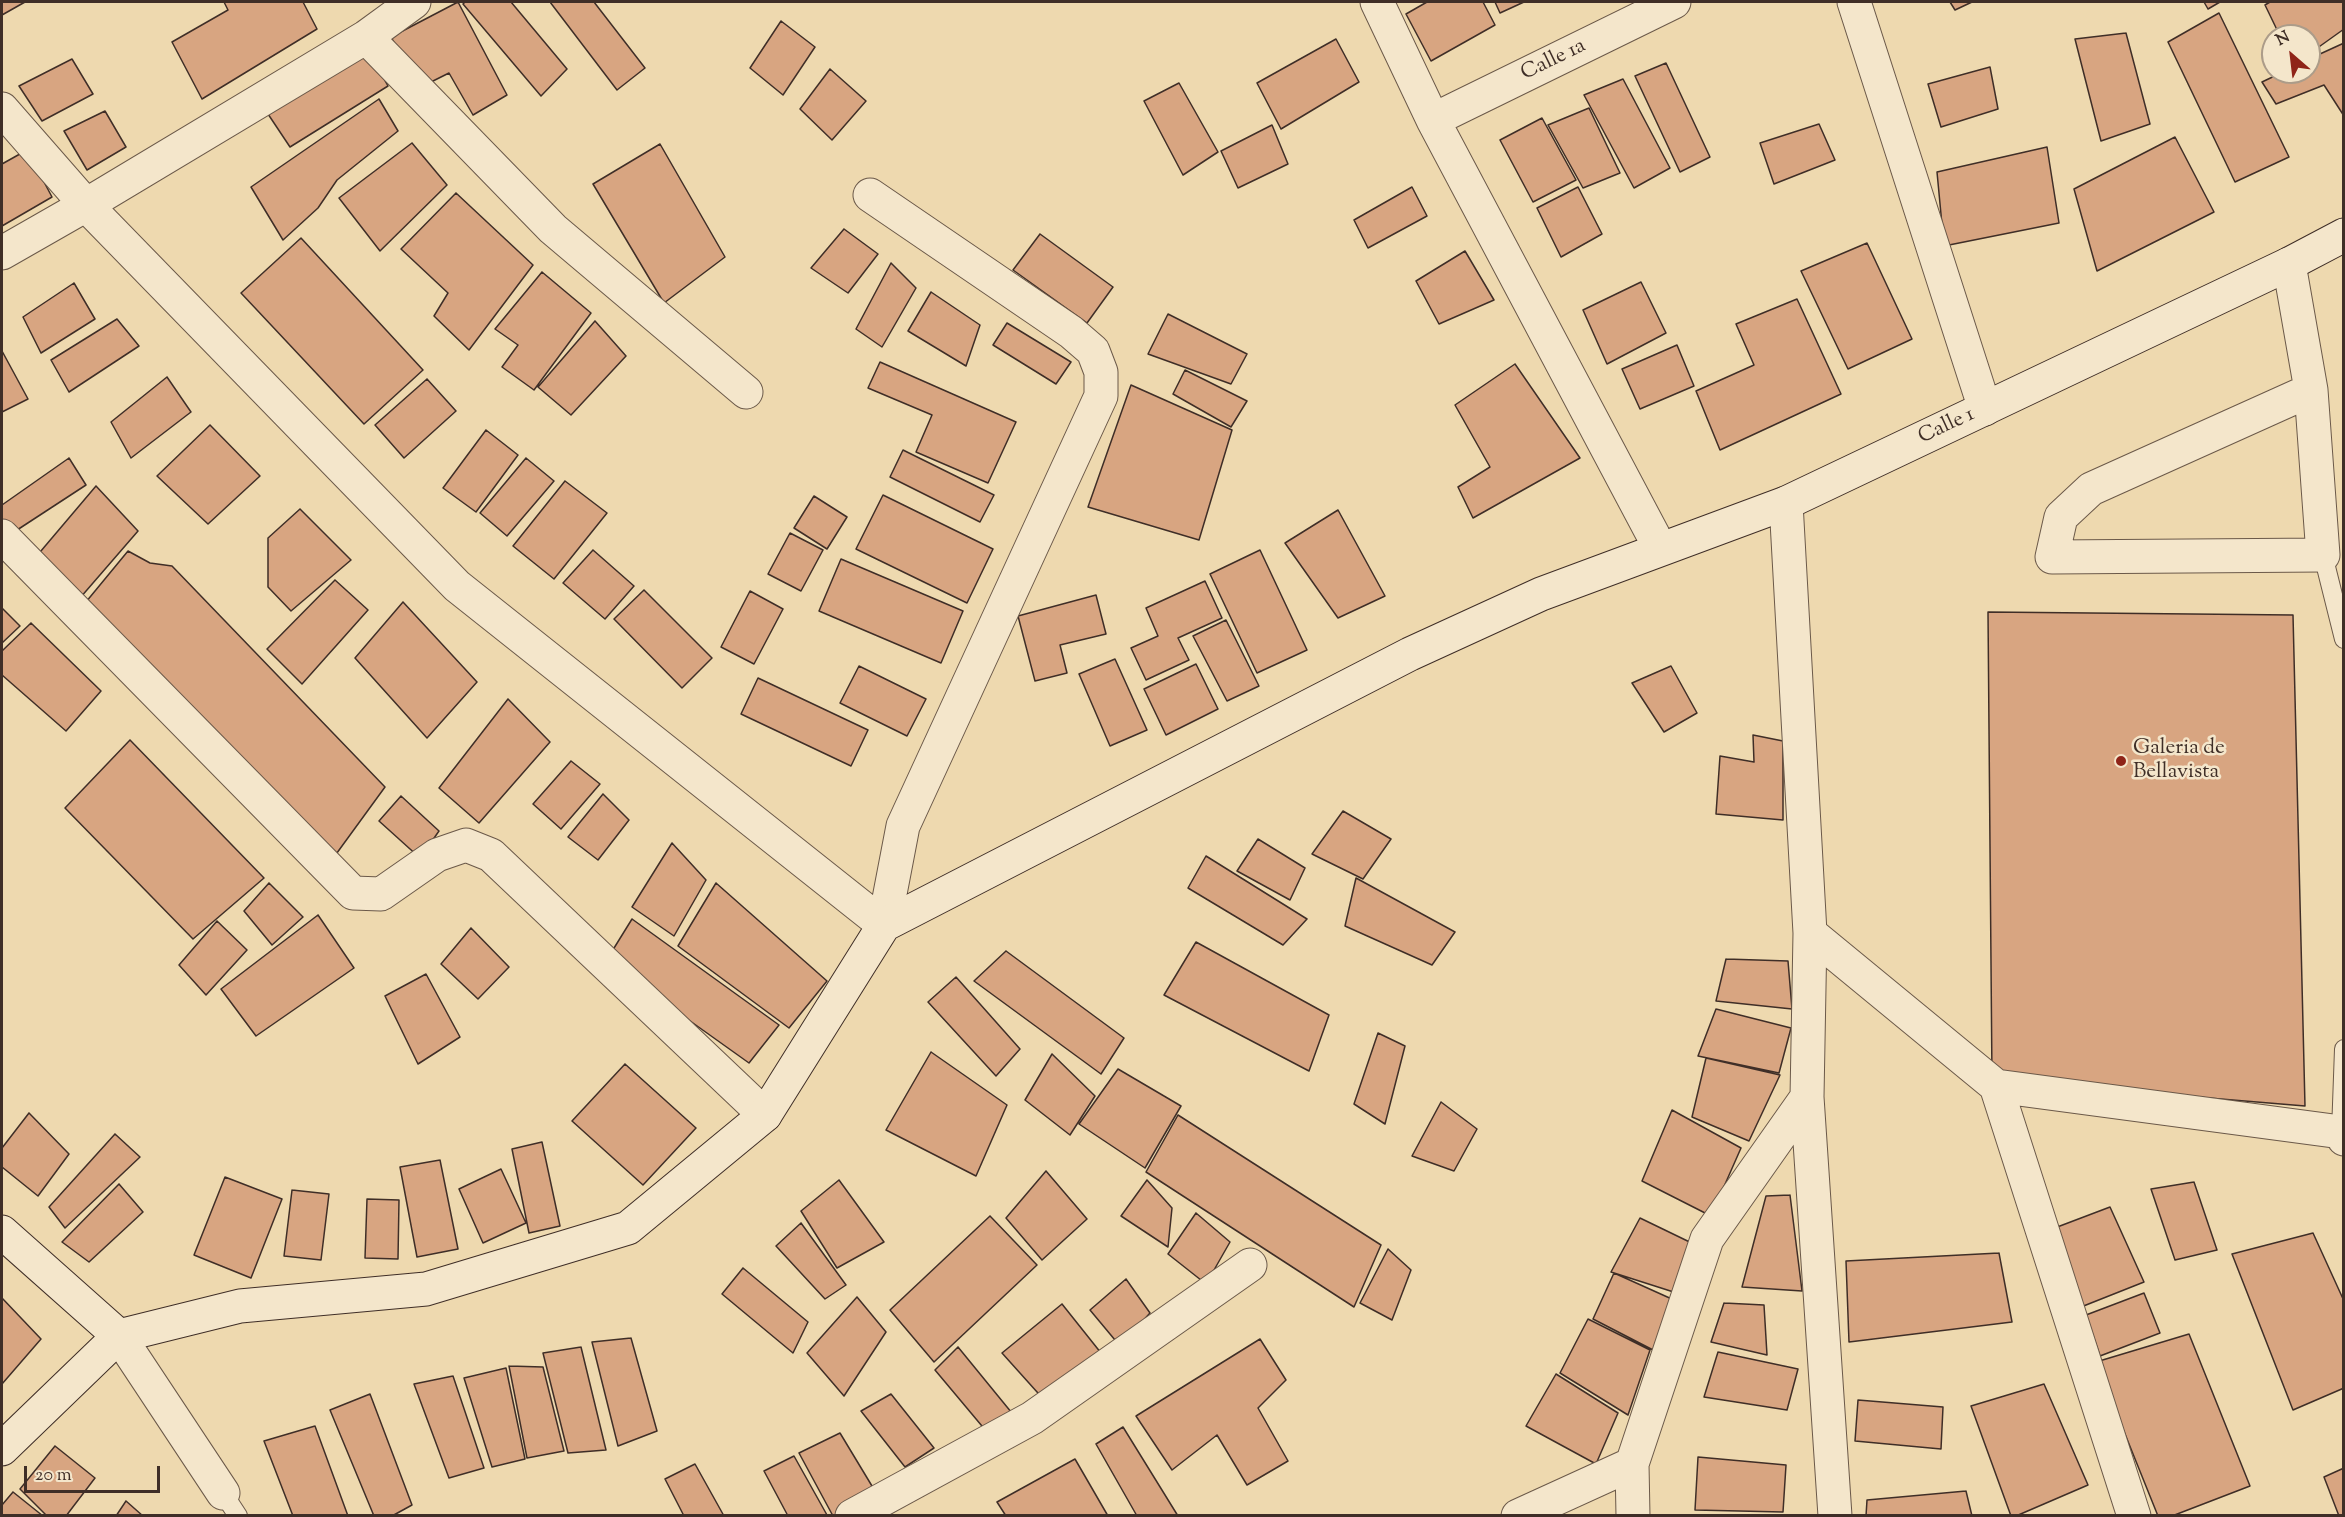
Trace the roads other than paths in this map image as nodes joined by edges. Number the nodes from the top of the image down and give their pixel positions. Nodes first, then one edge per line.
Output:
1 (414, 2) edge
2 (1377, 2) edge
3 (1674, 2) edge
4 (1854, 2) edge
5 (366, 37) junction
6 (2, 109) edge
7 (1433, 120) junction
8 (870, 195) dead end
9 (86, 205) junction
10 (2343, 235) edge
11 (2, 253) edge
12 (2289, 264) junction
13 (2311, 390) junction
14 (746, 393) dead end
15 (1985, 409) junction
16 (1786, 503) junction
17 (2, 536) edge
18 (1660, 548) junction
19 (2323, 555) junction
20 (2343, 639) edge
21 (884, 926) junction
22 (1810, 933) junction
23 (2343, 1049) edge
24 (1996, 1086) junction
25 (1807, 1097) junction
26 (765, 1116) junction
27 (2342, 1136) edge
28 (2, 1232) edge
29 (1250, 1265) dead end
30 (119, 1336) junction
31 (2, 1449) edge
32 (1632, 1464) junction
33 (230, 1504) edge
34 (852, 1515) edge
35 (1518, 1515) edge
36 (1633, 1515) edge
37 (1835, 1515) edge
38 (2134, 1515) edge

1 - 5 street
2 - 7 street
3 - 7 street, Calle 1a
4 - 15 street
5 - 9 street
5 - 14 street
6 - 9 street
7 - 18 street
8 - 21 street
9 - 11 street
9 - 21 street
10 - 12 street, Calle 1
12 - 13 street
12 - 15 street, Calle 1
13 - 19 street
13 - 19 street
15 - 16 street, Calle 1
16 - 18 street, Calle 1
16 - 22 street
17 - 26 street
18 - 21 street, Calle 1
19 - 20 lane
21 - 26 street
22 - 24 street
22 - 25 street
23 - 27 lane
24 - 27 street
24 - 38 street
25 - 32 street
25 - 37 street
26 - 30 street
28 - 30 street
29 - 34 street
30 - 31 street
30 - 33 street
32 - 35 street
32 - 36 street

